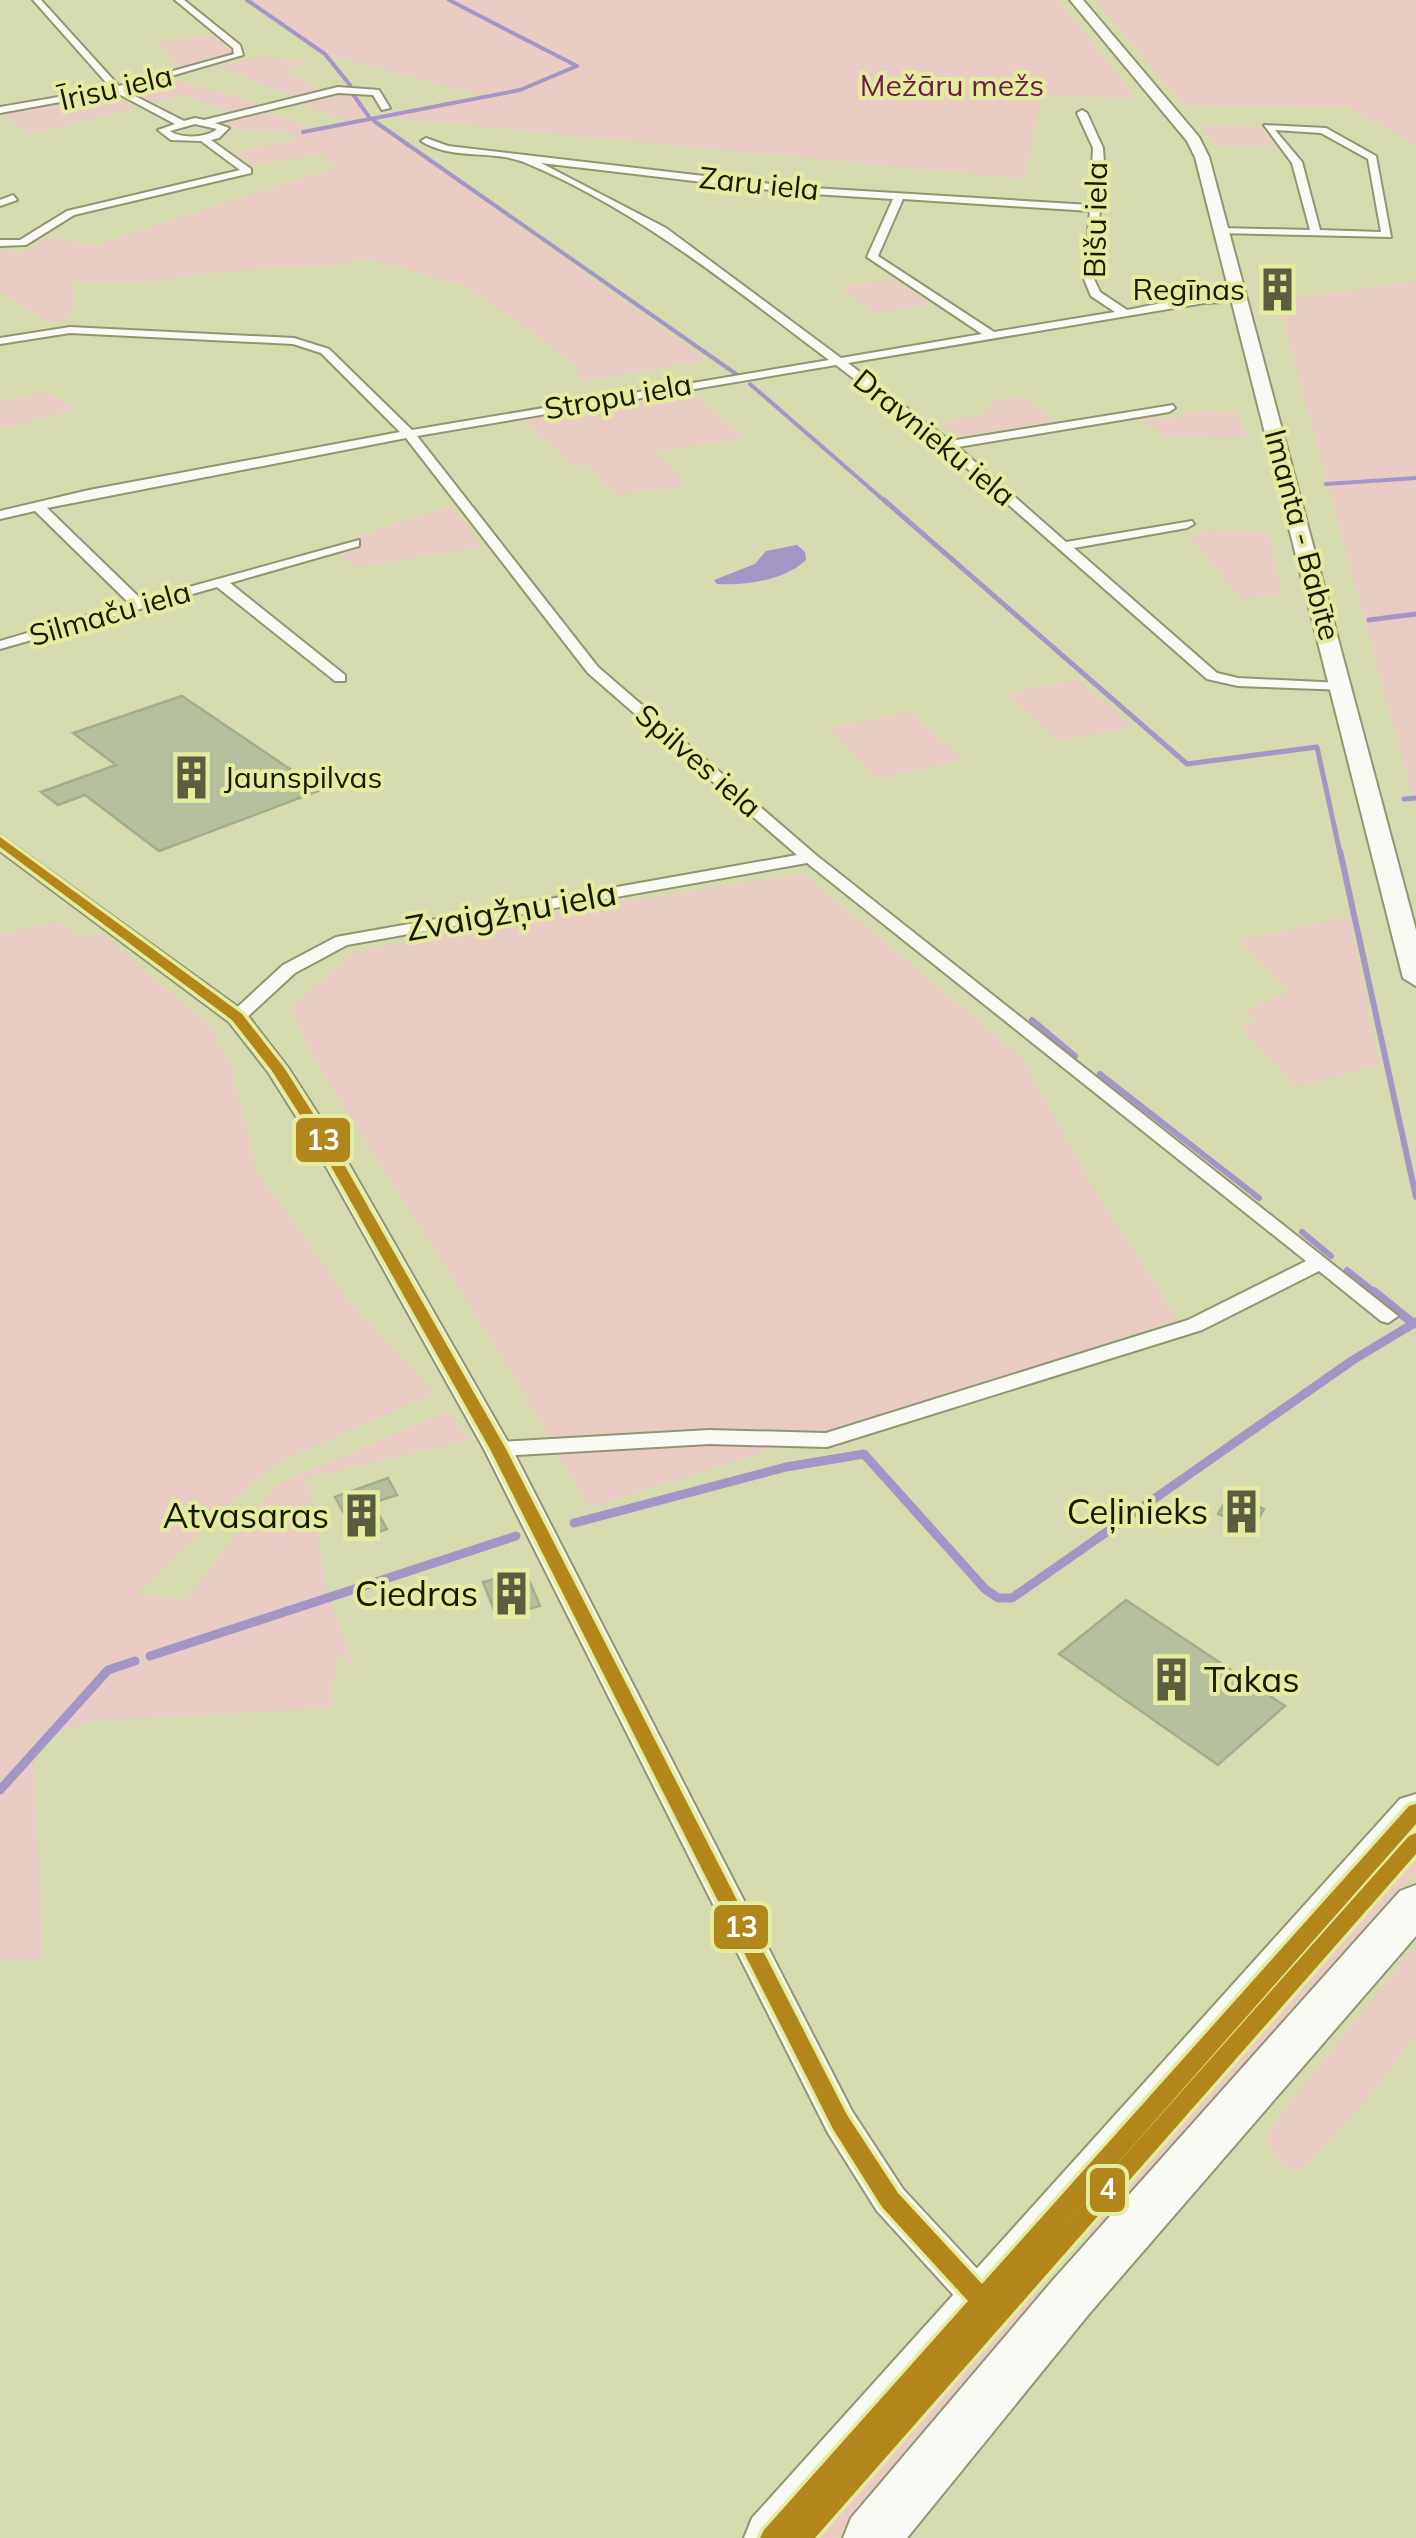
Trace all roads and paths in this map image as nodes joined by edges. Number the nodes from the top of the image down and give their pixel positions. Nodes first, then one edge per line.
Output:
1 (38, 0) edge
2 (179, 0) edge
3 (1076, 0) edge
4 (118, 89) junction
5 (384, 108) dead end
6 (0, 110) edge
7 (1082, 112) dead end
8 (208, 122) junction
9 (181, 123) junction
10 (204, 138) junction
11 (426, 141) dead end
12 (524, 158) junction
13 (900, 196) junction
14 (13, 198) dead end
15 (0, 203) edge
16 (1095, 208) junction
17 (1222, 231) junction
18 (1316, 233) junction
19 (0, 243) edge
20 (1240, 299) junction
21 (1126, 313) junction
22 (990, 335) junction
23 (0, 342) edge
24 (838, 361) junction
25 (1169, 408) dead end
26 (410, 434) junction
27 (948, 445) junction
28 (37, 506) junction
29 (0, 516) edge
30 (1187, 524) dead end
31 (354, 543) dead end
32 (1064, 546) junction
33 (221, 582) junction
34 (140, 606) junction
35 (0, 645) edge
36 (340, 678) dead end
37 (1342, 687) junction
38 (0, 841) edge
39 (810, 858) junction
40 (1416, 978) edge
41 (237, 1017) junction
42 (1321, 1262) junction
43 (1388, 1316) dead end
44 (498, 1449) junction
45 (1416, 1811) edge
46 (1416, 1904) edge
47 (981, 2299) junction
48 (772, 2538) edge
49 (871, 2538) edge

1 - 4 street
2 - 4 street, Īrisu iela
3 - 17 main road, Imanta - Babīte
4 - 6 street, Īrisu iela
4 - 9 street
5 - 8 street
7 - 16 street, Bišu iela
8 - 9 street
8 - 10 street
9 - 10 street
10 - 19 street
11 - 12 street, Zaru iela
12 - 13 street, Zaru iela
12 - 24 street, Dravnieku iela
13 - 16 street, Zaru iela
13 - 22 street
14 - 15 street
16 - 21 street, Bišu iela
17 - 18 street
17 - 20 main road, Imanta - Babīte
18 - 18 street
20 - 21 street, Stropu iela
20 - 37 main road, Imanta - Babīte
21 - 22 street, Stropu iela
22 - 24 street, Stropu iela
23 - 26 street, Spilves iela
24 - 26 street, Stropu iela
24 - 27 street, Dravnieku iela
25 - 27 street
26 - 28 street, Stropu iela
26 - 39 street, Spilves iela
27 - 32 street, Dravnieku iela
28 - 29 street, Stropu iela
28 - 34 street
30 - 32 street
31 - 33 street, Silmaču iela
32 - 37 street, Dravnieku iela
33 - 34 street, Silmaču iela
33 - 36 street, Silmaču iela
34 - 35 street, Silmaču iela
37 - 40 main road, Imanta - Babīte
38 - 41 street
39 - 41 street, Zvaigžņu iela
39 - 42 street, Spilves iela
41 - 44 street
42 - 43 street, Spilves iela
42 - 44 street
44 - 47 street
45 - 47 highway
46 - 49 highway
47 - 48 highway

